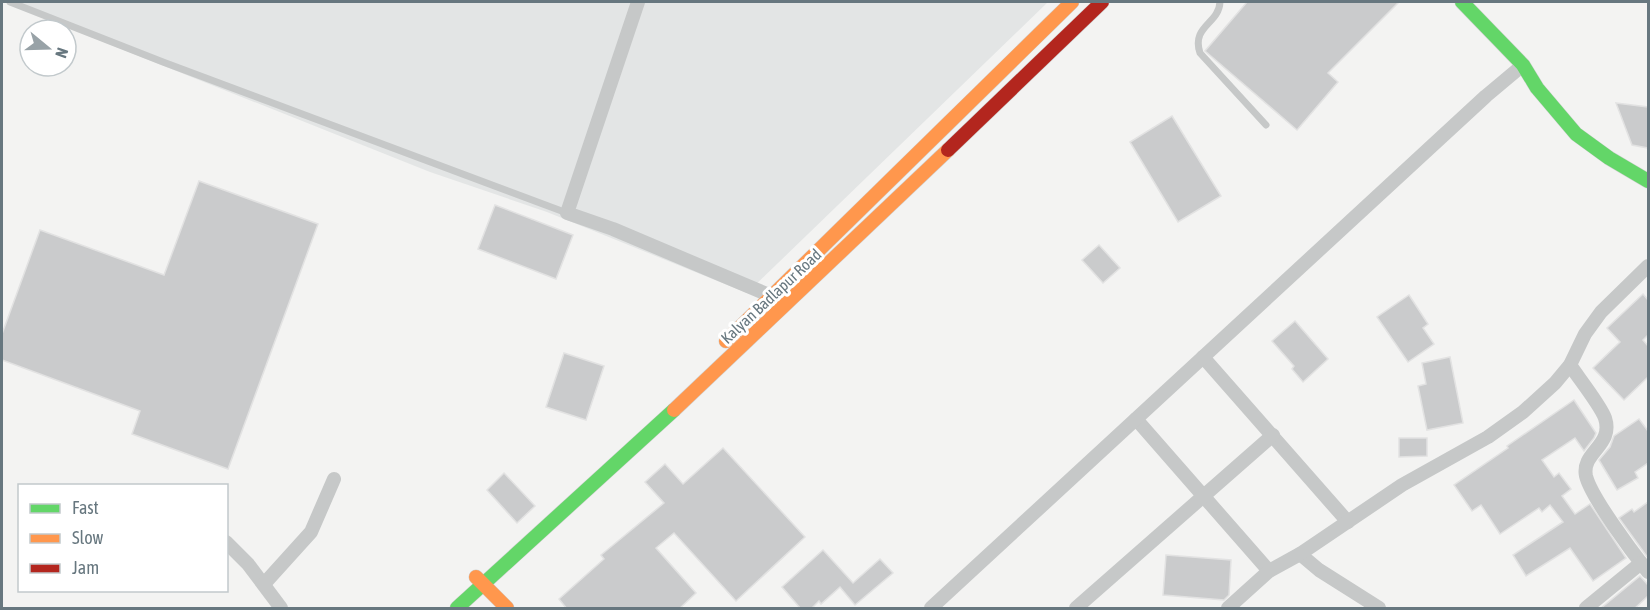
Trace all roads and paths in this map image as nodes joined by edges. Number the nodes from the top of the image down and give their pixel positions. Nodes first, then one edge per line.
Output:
1 (10, 2) edge
2 (638, 2) edge
3 (1072, 2) edge
4 (1102, 2) edge
5 (1220, 2) edge
6 (1462, 2) edge
7 (1523, 65) junction
8 (1266, 125) dead end
9 (1648, 181) edge
10 (567, 213) junction
11 (1648, 266) edge
12 (772, 296) junction
13 (789, 303) junction
14 (1203, 357) junction
15 (1570, 365) junction
16 (1136, 419) junction
17 (1273, 435) junction
18 (334, 479) dead end
19 (1204, 497) junction
20 (1348, 522) junction
21 (228, 544) edge
22 (1300, 554) junction
23 (1645, 567) edge
24 (1269, 571) junction
25 (480, 581) junction
26 (264, 584) junction
27 (281, 609) edge
28 (440, 609) edge
29 (457, 609) edge
30 (507, 609) edge
31 (931, 609) edge
32 (1076, 609) edge
33 (1228, 609) edge
34 (1379, 609) edge
35 (1586, 609) edge

1 - 10 lane
2 - 10 street
3 - 12 main road, Kalyan Badlapur Road
4 - 13 main road, Kalyan Badlapur Road
5 - 8 lane
6 - 7 main road
7 - 9 main road
7 - 14 street
10 - 12 street
11 - 15 street
12 - 13 street
12 - 25 main road, Kalyan Badlapur Road
13 - 25 main road, Kalyan Badlapur Road
14 - 16 street
14 - 17 street
15 - 20 street
15 - 23 street
16 - 19 street
16 - 31 street
17 - 19 street
17 - 20 street
18 - 26 street
19 - 24 street
19 - 32 street
20 - 22 street
21 - 26 street
22 - 24 street
22 - 34 street
23 - 35 street
24 - 33 street
25 - 28 main road, Kalyan Badlapur Road
25 - 29 main road, Kalyan Badlapur Road
25 - 30 main road
26 - 27 street

